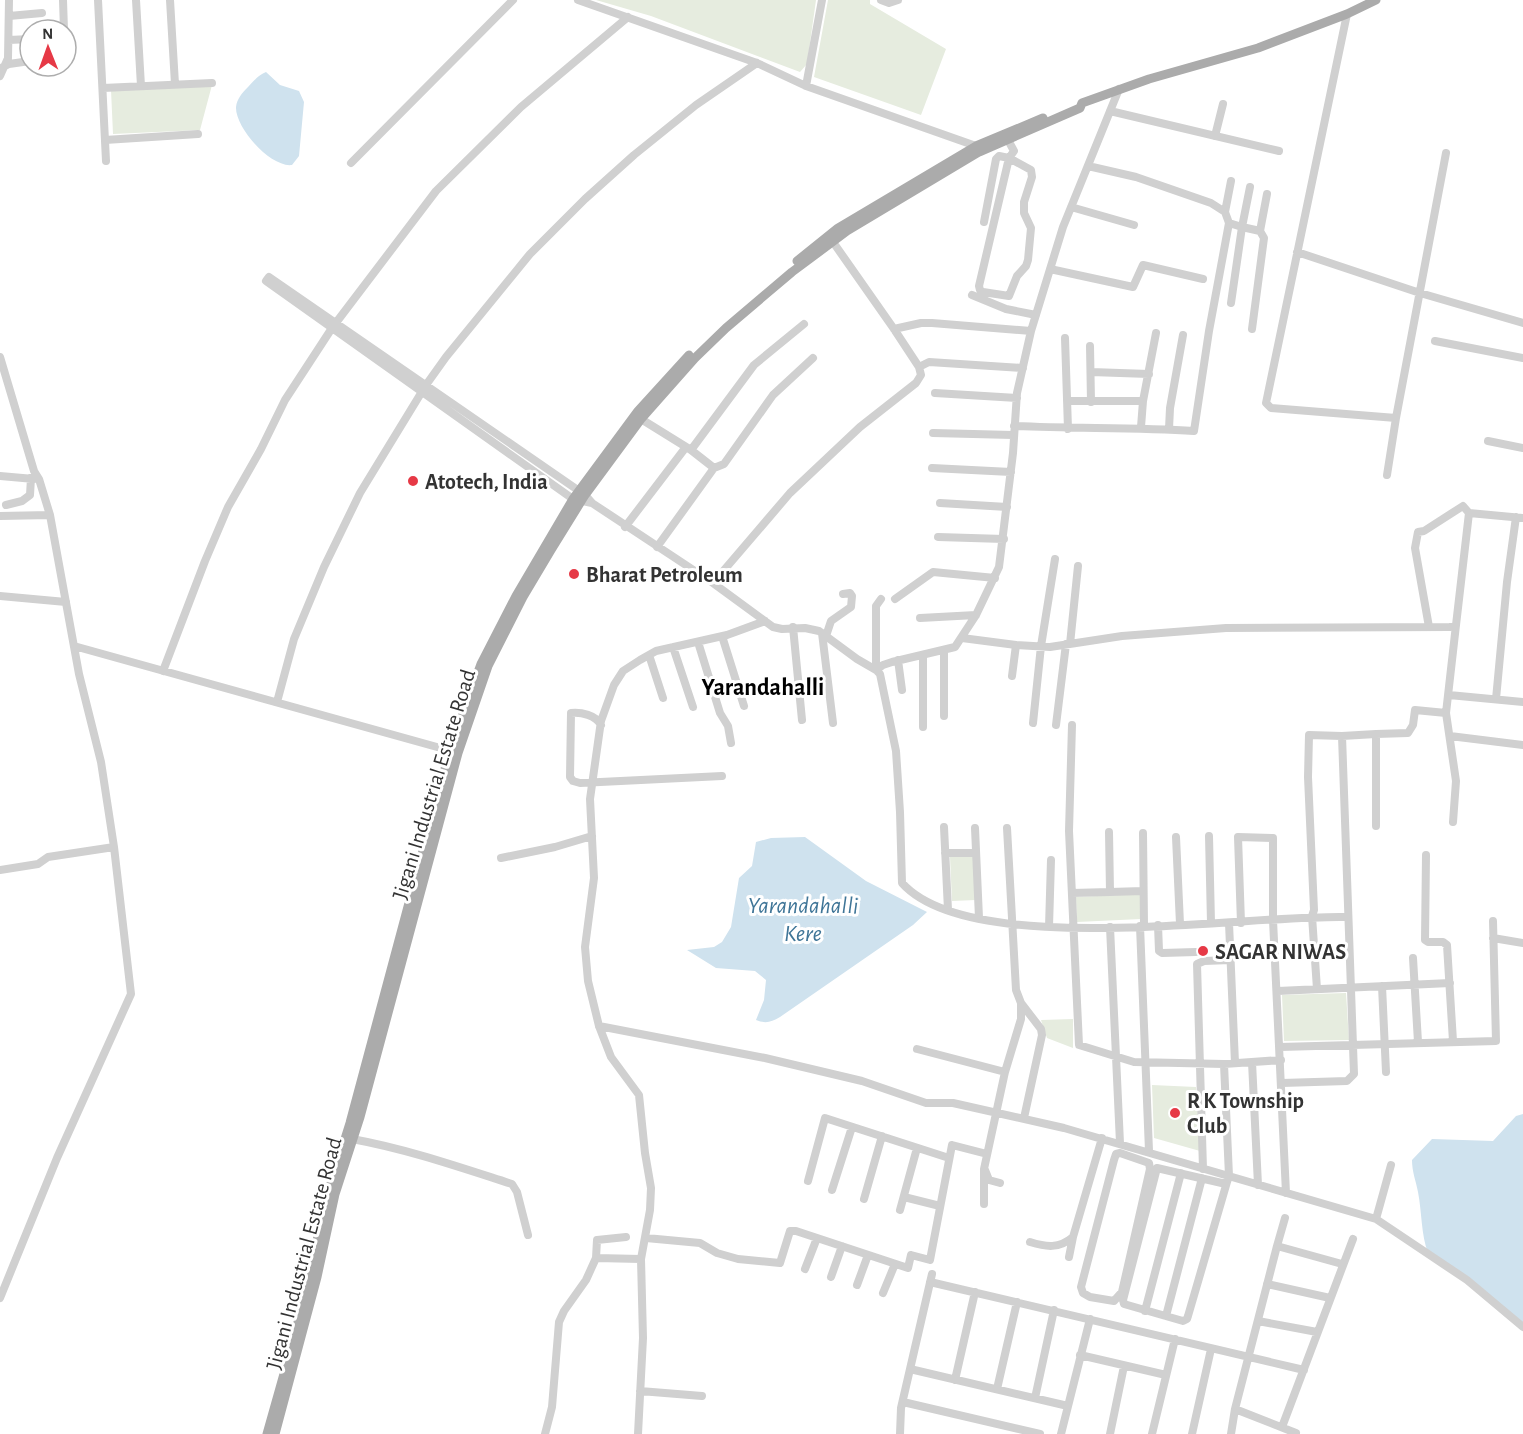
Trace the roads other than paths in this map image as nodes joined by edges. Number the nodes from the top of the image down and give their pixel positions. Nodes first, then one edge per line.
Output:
1 (9, 0) edge
2 (63, 0) edge
3 (98, 0) edge
4 (136, 0) edge
5 (171, 0) edge
6 (513, 0) edge
7 (578, 0) edge
8 (822, 0) edge
9 (880, 0) edge
10 (898, 0) edge
11 (1376, 0) edge
12 (42, 13) dead end
13 (1347, 14) junction
14 (9, 16) junction
15 (628, 17) junction
16 (64, 18) edge
17 (9, 40) junction
18 (18, 40) edge
19 (18, 63) edge
20 (757, 63) junction
21 (3, 67) junction
22 (0, 76) edge
23 (212, 83) dead end
24 (175, 84) junction
25 (141, 86) junction
26 (806, 86) junction
27 (103, 88) junction
28 (1119, 89) junction
29 (1082, 104) junction
30 (1223, 104) dead end
31 (1110, 111) junction
32 (198, 134) dead end
33 (1215, 136) junction
34 (105, 140) junction
35 (1008, 140) junction
36 (978, 149) junction
37 (1279, 151) dead end
38 (1446, 153) dead end
39 (1010, 158) junction
40 (106, 161) dead end
41 (351, 162) dead end
42 (1088, 166) junction
43 (1231, 181) dead end
44 (1250, 187) dead end
45 (1267, 194) dead end
46 (1071, 207) junction
47 (1225, 212) junction
48 (984, 222) dead end
49 (1229, 223) junction
50 (1134, 225) dead end
51 (1242, 226) junction
52 (1260, 231) junction
53 (833, 242) junction
54 (1297, 252) junction
55 (1050, 269) junction
56 (267, 279) dead end
57 (1203, 279) dead end
58 (1420, 293) junction
59 (972, 295) dead end
60 (1231, 303) dead end
61 (1036, 315) junction
62 (1523, 323) edge
63 (804, 324) dead end
64 (333, 325) junction
65 (894, 329) junction
66 (1252, 329) dead end
67 (1031, 332) junction
68 (1156, 333) dead end
69 (1183, 335) dead end
70 (1065, 338) dead end
71 (1435, 341) dead end
72 (1090, 346) dead end
73 (813, 358) dead end
74 (1523, 358) edge
75 (1, 360) edge
76 (919, 367) junction
77 (1023, 368) junction
78 (1090, 372) junction
79 (1149, 374) junction
80 (424, 388) junction
81 (935, 393) dead end
82 (1017, 398) junction
83 (1067, 401) junction
84 (1143, 401) junction
85 (1091, 402) junction
86 (1396, 418) junction
87 (641, 419) junction
88 (1014, 426) junction
89 (1141, 427) junction
90 (1068, 429) junction
91 (1169, 429) junction
92 (933, 433) dead end
93 (1013, 435) junction
94 (1488, 441) dead end
95 (688, 448) junction
96 (1523, 448) edge
97 (714, 468) junction
98 (932, 468) dead end
99 (1011, 472) junction
100 (1388, 475) dead end
101 (0, 476) edge
102 (35, 479) junction
103 (579, 497) junction
104 (940, 503) dead end
105 (6, 505) dead end
106 (1006, 507) junction
107 (1469, 513) junction
108 (50, 515) junction
109 (0, 516) edge
110 (1519, 517) edge
111 (625, 527) junction
112 (938, 537) dead end
113 (1004, 539) junction
114 (657, 547) junction
115 (1055, 559) dead end
116 (1078, 566) dead end
117 (994, 578) junction
118 (712, 583) junction
119 (843, 594) dead end
120 (0, 596) edge
121 (881, 599) dead end
122 (895, 599) dead end
123 (66, 602) junction
124 (976, 615) junction
125 (920, 618) dead end
126 (765, 621) junction
127 (1456, 626) junction
128 (793, 627) junction
129 (1429, 627) junction
130 (824, 634) junction
131 (722, 636) junction
132 (962, 638) junction
133 (698, 642) junction
134 (1068, 644) junction
135 (1016, 645) junction
136 (74, 646) junction
137 (1041, 646) junction
138 (673, 647) junction
139 (944, 650) junction
140 (650, 654) junction
141 (923, 655) junction
142 (898, 660) junction
143 (876, 670) junction
144 (163, 671) junction
145 (1012, 676) dead end
146 (902, 690) dead end
147 (1449, 695) junction
148 (663, 698) dead end
149 (1496, 699) junction
150 (278, 702) junction
151 (1523, 702) edge
152 (744, 706) dead end
153 (693, 707) dead end
154 (1446, 713) junction
155 (944, 716) dead end
156 (802, 720) dead end
157 (833, 723) dead end
158 (1033, 723) dead end
159 (601, 724) junction
160 (1056, 725) dead end
161 (1072, 725) dead end
162 (923, 727) dead end
163 (1376, 734) junction
164 (1342, 736) junction
165 (1450, 736) junction
166 (731, 743) dead end
167 (1523, 745) edge
168 (454, 752) junction
169 (722, 776) dead end
170 (593, 782) junction
171 (1453, 822) dead end
172 (1376, 826) dead end
173 (944, 827) dead end
174 (975, 828) dead end
175 (1007, 828) dead end
176 (1109, 832) dead end
177 (1143, 832) dead end
178 (592, 836) junction
179 (1209, 836) dead end
180 (1176, 837) dead end
181 (114, 847) junction
182 (976, 853) junction
183 (945, 854) junction
184 (1426, 855) dead end
185 (501, 858) dead end
186 (1051, 860) dead end
187 (0, 870) edge
188 (1143, 891) junction
189 (1110, 892) junction
190 (1072, 893) junction
191 (948, 910) junction
192 (1312, 916) junction
193 (1347, 917) junction
194 (979, 918) junction
195 (1274, 920) junction
196 (1493, 921) dead end
197 (1229, 922) junction
198 (1212, 923) junction
199 (1241, 923) junction
200 (1012, 924) junction
201 (1180, 924) junction
202 (1158, 925) junction
203 (1142, 926) junction
204 (1049, 927) junction
205 (1073, 927) junction
206 (1110, 927) junction
207 (1493, 938) junction
208 (1523, 943) edge
209 (1196, 952) dead end
210 (1413, 958) dead end
211 (1230, 960) junction
212 (1450, 983) junction
213 (1414, 984) junction
214 (1382, 986) junction
215 (1350, 987) junction
216 (1317, 989) junction
217 (1278, 991) junction
218 (1021, 1003) junction
219 (599, 1026) junction
220 (1453, 1041) junction
221 (1418, 1042) junction
222 (1385, 1043) junction
223 (1353, 1044) junction
224 (1280, 1047) junction
225 (917, 1049) dead end
226 (1117, 1058) junction
227 (1281, 1060) junction
228 (1252, 1062) junction
229 (1146, 1063) junction
230 (1235, 1063) junction
231 (1200, 1064) junction
232 (1224, 1064) junction
233 (1005, 1072) junction
234 (1386, 1072) dead end
235 (1282, 1083) junction
236 (996, 1112) junction
237 (1024, 1118) junction
238 (852, 1127) junction
239 (882, 1136) junction
240 (1102, 1138) junction
241 (352, 1139) junction
242 (1124, 1144) junction
243 (917, 1148) junction
244 (1139, 1149) junction
245 (1149, 1152) junction
246 (987, 1154) junction
247 (1126, 1155) junction
248 (949, 1158) junction
249 (1138, 1159) junction
250 (1391, 1165) dead end
251 (984, 1169) junction
252 (1203, 1169) junction
253 (1181, 1173) junction
254 (1202, 1178) junction
255 (1228, 1180) junction
256 (808, 1181) dead end
257 (1000, 1183) dead end
258 (1258, 1185) junction
259 (832, 1190) dead end
260 (1286, 1193) junction
261 (904, 1197) junction
262 (864, 1199) dead end
263 (984, 1204) dead end
264 (940, 1206) junction
265 (900, 1210) dead end
266 (1285, 1218) dead end
267 (1376, 1220) junction
268 (528, 1235) dead end
269 (626, 1237) dead end
270 (646, 1238) junction
271 (817, 1238) junction
272 (1073, 1238) junction
273 (1353, 1239) dead end
274 (1030, 1242) dead end
275 (1277, 1245) junction
276 (842, 1246) junction
277 (867, 1255) junction
278 (1069, 1257) dead end
279 (596, 1258) junction
280 (641, 1258) junction
281 (895, 1264) junction
282 (1342, 1264) junction
283 (805, 1269) dead end
284 (831, 1277) dead end
285 (1267, 1284) junction
286 (856, 1285) dead end
287 (975, 1292) junction
288 (883, 1293) dead end
289 (0, 1298) edge
290 (1330, 1298) junction
291 (1017, 1302) junction
292 (1054, 1310) junction
293 (1145, 1311) junction
294 (1166, 1316) junction
295 (1089, 1319) junction
296 (1258, 1322) junction
297 (1523, 1327) edge
298 (1317, 1332) junction
299 (1175, 1339) junction
300 (1211, 1349) junction
301 (1080, 1355) junction
302 (1250, 1357) junction
303 (1124, 1366) junction
304 (910, 1369) junction
305 (1304, 1370) junction
306 (1166, 1375) junction
307 (955, 1380) junction
308 (997, 1389) junction
309 (640, 1391) junction
310 (702, 1396) dead end
311 (1035, 1398) junction
312 (903, 1402) junction
313 (1068, 1406) junction
314 (1235, 1408) junction
315 (1282, 1427) junction
316 (1296, 1433) edge
317 (267, 1434) edge
318 (276, 1434) edge
319 (545, 1434) edge
320 (638, 1434) edge
321 (900, 1434) edge
322 (1040, 1434) edge
323 (1061, 1434) edge
324 (1110, 1434) edge
325 (1152, 1434) edge
326 (1192, 1434) edge
327 (1231, 1434) edge

1 - 14 street
2 - 16 street
3 - 27 street
4 - 25 street
5 - 24 street
6 - 41 street
7 - 15 street
8 - 26 street
9 - 10 street
11 - 13 main road, Jigani Industrial Estate Road
12 - 14 street
13 - 28 main road, Jigani Industrial Estate Road
13 - 54 street
14 - 17 street
15 - 20 street
15 - 64 street
17 - 18 street
17 - 21 street
19 - 21 street
20 - 26 street
20 - 80 street
21 - 22 street
23 - 24 street
24 - 25 street
25 - 27 street
26 - 36 street
27 - 34 street
28 - 29 main road, Jigani Industrial Estate Road
28 - 31 street
29 - 35 main road, Jigani Industrial Estate Road
29 - 36 main road, Jigani Industrial Estate Road
30 - 33 street
31 - 33 street
31 - 42 street
32 - 34 street
33 - 37 street
34 - 40 street
35 - 36 main road, Jigani Industrial Estate Road
35 - 39 street
36 - 53 main road, Jigani Industrial Estate Road
36 - 103 main road, Jigani Industrial Estate Road
38 - 58 street
39 - 39 street
39 - 48 street
42 - 46 street
42 - 47 street
43 - 47 street
44 - 51 street
45 - 52 street
46 - 50 street
46 - 55 street
47 - 49 street
49 - 51 street
49 - 91 street
51 - 52 street
51 - 60 street
52 - 66 street
53 - 65 street
53 - 87 main road, Jigani Industrial Estate Road
54 - 58 street
54 - 86 street
55 - 57 street
55 - 61 street
56 - 64 street
58 - 62 street
58 - 86 street
59 - 61 street
61 - 67 street
63 - 95 street
64 - 80 street
64 - 144 street
65 - 67 street
65 - 76 street
67 - 77 street
68 - 79 street
69 - 91 street
70 - 83 street
71 - 74 street
72 - 78 street
73 - 97 street
75 - 102 street
76 - 77 street
76 - 118 street
77 - 82 street
78 - 79 street
78 - 85 street
79 - 84 street
80 - 103 street
80 - 150 street
81 - 82 street
82 - 88 street
83 - 85 street
83 - 90 street
84 - 85 street
84 - 89 street
86 - 100 street
87 - 95 street
87 - 103 main road, Jigani Industrial Estate Road
88 - 90 street
88 - 93 street
89 - 90 street
89 - 91 street
92 - 93 street
93 - 99 street
94 - 96 street
95 - 97 street
95 - 111 street
97 - 114 street
98 - 99 street
99 - 106 street
101 - 102 street
102 - 105 street
102 - 108 street
103 - 111 street
103 - 168 main road, Jigani Industrial Estate Road
104 - 106 street
106 - 113 street
107 - 110 street
107 - 127 street
107 - 129 street
108 - 109 street
108 - 123 street
110 - 149 street
111 - 114 street
112 - 113 street
113 - 117 street
114 - 118 street
115 - 137 street
116 - 134 street
117 - 122 street
117 - 124 street
118 - 126 street
119 - 130 street
120 - 123 street
121 - 143 street
123 - 136 street
124 - 125 street
124 - 132 street
126 - 128 street
126 - 131 street
127 - 129 street
127 - 147 street
128 - 130 street
128 - 156 street
129 - 134 street
130 - 143 street
130 - 157 street
131 - 133 street
131 - 152 street
132 - 135 street
132 - 139 street
133 - 138 street
133 - 166 street
134 - 137 street
134 - 160 street
135 - 137 street
135 - 145 street
136 - 144 street
136 - 181 street
137 - 158 street
138 - 140 street
138 - 153 street
139 - 141 street
139 - 155 street
140 - 148 street
140 - 159 street
141 - 142 street
141 - 162 street
142 - 143 street
142 - 146 street
143 - 191 street
144 - 150 street
147 - 149 street
147 - 154 street
149 - 151 street
150 - 168 street
154 - 163 street
154 - 165 street
159 - 170 street
159 - 170 street
161 - 190 street
163 - 164 street
163 - 172 street
164 - 192 street
164 - 193 street
165 - 167 street
165 - 171 street
168 - 241 main road, Jigani Industrial Estate Road
168 - 317 main road, Jigani Industrial Estate Road
169 - 170 street
170 - 178 street
173 - 183 street
174 - 182 street
175 - 200 street
176 - 189 street
177 - 188 street
178 - 185 street
178 - 219 street
179 - 198 street
180 - 201 street
181 - 187 street
181 - 289 street
182 - 183 street
182 - 194 street
183 - 191 street
184 - 212 street
186 - 204 street
188 - 189 street
188 - 203 street
189 - 190 street
190 - 205 street
191 - 194 street
192 - 193 street
192 - 195 street
192 - 216 street
193 - 215 street
194 - 200 street
195 - 199 street
195 - 199 street
195 - 217 street
196 - 207 street
197 - 198 street
197 - 199 street
197 - 211 street
198 - 201 street
200 - 204 street
200 - 218 street
201 - 202 street
202 - 203 street
202 - 209 street
203 - 206 street
203 - 229 street
204 - 205 street
205 - 206 street
205 - 226 street
206 - 226 street
207 - 208 street
207 - 220 street
210 - 213 street
211 - 230 street
211 - 231 street
212 - 213 street
212 - 220 street
213 - 214 street
213 - 221 street
214 - 215 street
214 - 222 street
215 - 216 street
215 - 223 street
216 - 217 street
217 - 224 street
218 - 233 street
218 - 237 street
219 - 236 street
219 - 270 street
220 - 221 street
221 - 222 street
222 - 223 street
222 - 234 street
223 - 224 street
223 - 235 street
224 - 227 street
225 - 233 street
226 - 229 street
226 - 242 street
227 - 228 street
227 - 235 street
228 - 230 street
228 - 258 street
229 - 231 street
229 - 245 street
230 - 232 street
231 - 232 street
231 - 252 street
232 - 255 street
233 - 236 street
235 - 260 street
236 - 237 street
236 - 246 street
237 - 240 street
238 - 239 street
238 - 256 street
238 - 259 street
239 - 243 street
239 - 262 street
240 - 242 street
240 - 272 street
241 - 268 street
241 - 318 main road, Jigani Industrial Estate Road
242 - 244 street
242 - 247 street
243 - 248 street
243 - 261 street
244 - 245 street
244 - 249 street
245 - 252 street
246 - 248 street
246 - 251 street
247 - 249 street
247 - 249 street
248 - 264 street
250 - 267 street
251 - 257 street
251 - 263 street
252 - 255 street
253 - 254 street
253 - 293 street
253 - 293 street
254 - 255 street
254 - 294 street
255 - 258 street
255 - 294 street
258 - 260 street
260 - 267 street
261 - 264 street
261 - 265 street
264 - 281 street
266 - 275 street
267 - 297 street
269 - 279 street
270 - 271 street
270 - 280 street
271 - 276 street
271 - 283 street
272 - 274 street
272 - 278 street
273 - 282 street
275 - 282 street
275 - 285 street
276 - 277 street
276 - 284 street
277 - 281 street
277 - 286 street
279 - 280 street
279 - 319 street
280 - 309 street
281 - 288 street
282 - 290 street
285 - 290 street
285 - 296 street
287 - 291 street
287 - 304 street
287 - 307 street
290 - 298 street
291 - 292 street
291 - 308 street
292 - 295 street
292 - 311 street
293 - 294 street
295 - 299 street
295 - 301 street
296 - 298 street
296 - 302 street
298 - 305 street
299 - 300 street
299 - 306 street
300 - 302 street
300 - 326 street
301 - 303 street
301 - 313 street
302 - 305 street
302 - 314 street
303 - 306 street
303 - 324 street
304 - 307 street
304 - 312 street
305 - 315 street
306 - 325 street
307 - 308 street
308 - 311 street
309 - 310 street
309 - 320 street
311 - 313 street
312 - 321 street
312 - 322 street
313 - 323 street
314 - 315 street
314 - 327 street
315 - 316 street

